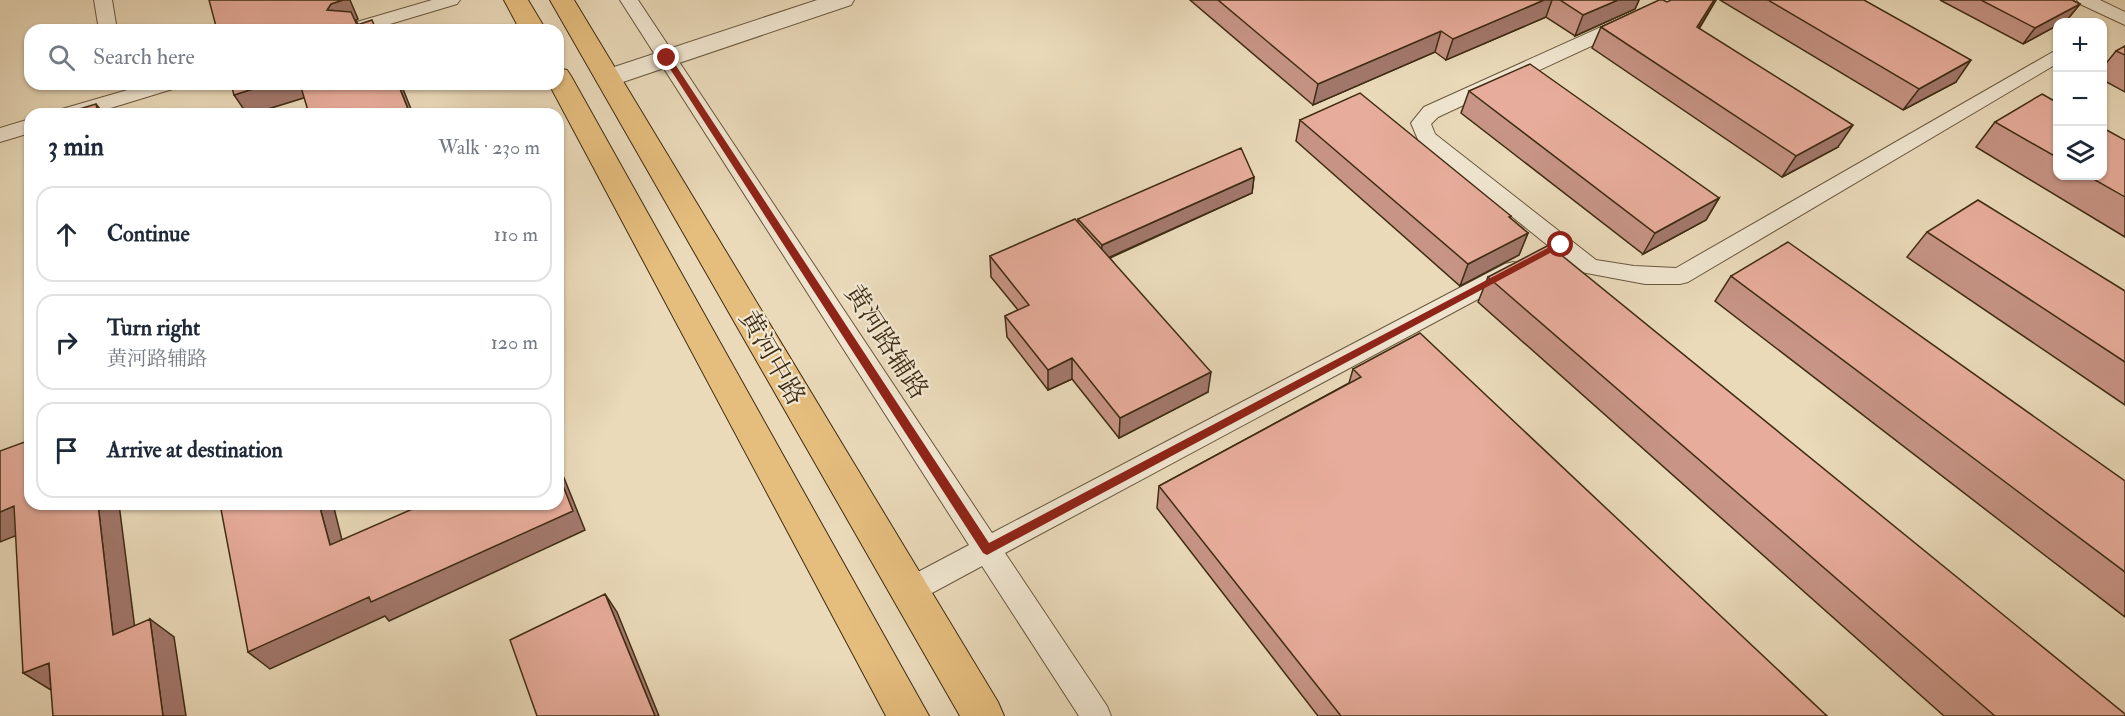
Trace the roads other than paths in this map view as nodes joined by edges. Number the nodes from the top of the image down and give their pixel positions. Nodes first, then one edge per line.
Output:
1 (103, 0) edge
2 (451, 0) edge
3 (516, 0) edge
4 (562, 0) edge
5 (629, 0) edge
6 (842, 0) edge
7 (1676, 0) edge
8 (2086, 0) edge
9 (2123, 18) edge
10 (107, 24) edge
11 (370, 24) edge
12 (530, 24) edge
13 (2107, 27) edge
14 (667, 58) junction
15 (2053, 58) edge
16 (608, 78) junction
17 (564, 87) edge
18 (119, 91) edge
19 (82, 108) edge
20 (24, 128) edge
21 (0, 135) edge
22 (1543, 254) junction
23 (987, 550) junction
24 (909, 591) junction
25 (908, 716) edge
26 (983, 716) edge
27 (1096, 716) edge

1 - 10 lane
2 - 11 lane
3 - 12 main road
4 - 16 main road, 黄河中路
5 - 14 lane, 黄河路辅路
6 - 14 street
7 - 22 lane
8 - 9 lane
9 - 13 lane
14 - 16 street
14 - 23 lane, 黄河路辅路
15 - 22 lane
16 - 24 main road, 黄河中路
17 - 25 main road, 黄河中路
18 - 19 lane
20 - 21 lane
22 - 23 lane
23 - 24 lane
23 - 27 lane, 黄河路辅路
24 - 26 main road, 黄河中路

